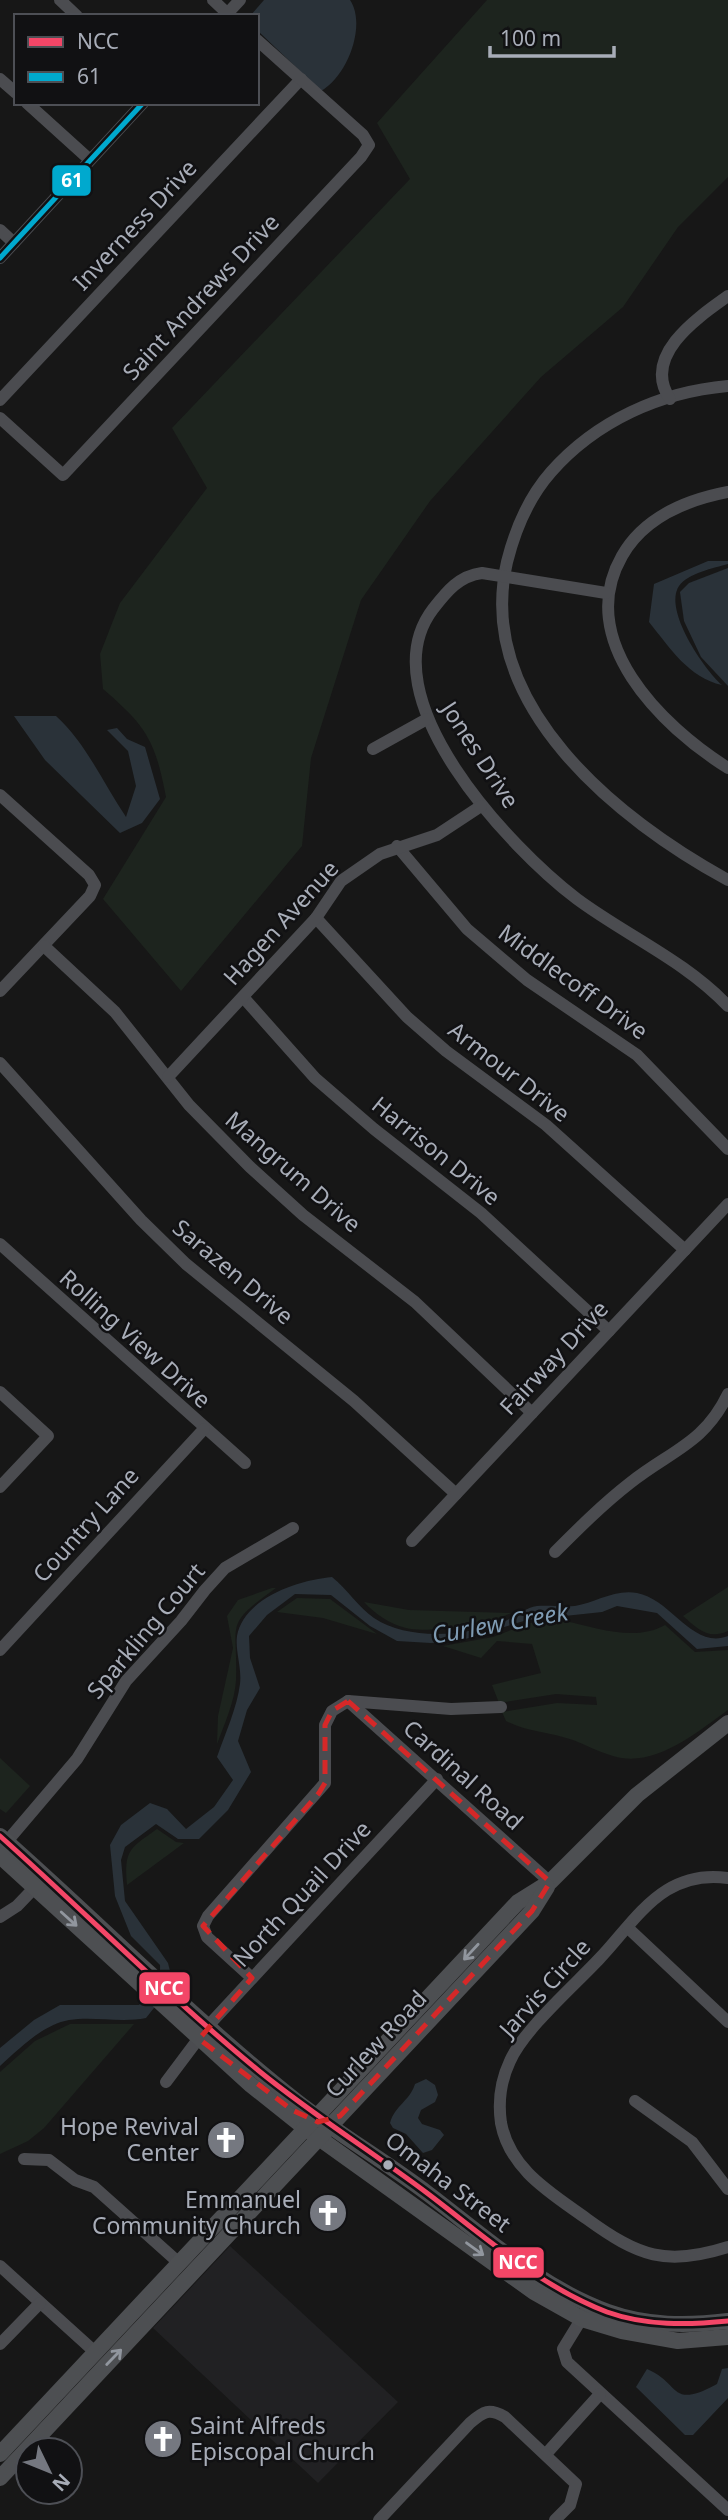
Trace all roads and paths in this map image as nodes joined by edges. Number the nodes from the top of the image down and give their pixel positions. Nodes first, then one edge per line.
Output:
1 (60, 0) edge
2 (213, 0) edge
3 (240, 0) edge
4 (75, 14) edge
5 (226, 14) edge
6 (228, 14) edge
7 (259, 42) edge
8 (0, 79) edge
9 (301, 79) junction
10 (14, 91) edge
11 (29, 105) edge
12 (141, 105) edge
13 (90, 160) junction
14 (0, 230) edge
15 (14, 243) junction
16 (0, 258) edge
17 (728, 296) edge
18 (728, 386) edge
19 (670, 399) junction
20 (0, 400) edge
21 (0, 418) edge
22 (728, 492) edge
23 (504, 576) junction
24 (606, 593) junction
25 (428, 719) junction
26 (373, 749) dead end
27 (728, 768) edge
28 (0, 795) edge
29 (481, 806) junction
30 (397, 846) junction
31 (728, 880) edge
32 (316, 918) junction
33 (44, 946) junction
34 (1, 987) edge
35 (243, 997) junction
36 (728, 1006) edge
37 (0, 1063) edge
38 (168, 1077) junction
39 (728, 1149) edge
40 (728, 1204) edge
41 (0, 1244) edge
42 (685, 1250) junction
43 (609, 1331) junction
44 (0, 1392) edge
45 (728, 1394) edge
46 (532, 1413) junction
47 (204, 1429) junction
48 (244, 1462) dead end
49 (0, 1487) edge
50 (456, 1494) junction
51 (293, 1528) dead end
52 (412, 1541) dead end
53 (555, 1552) dead end
54 (0, 1650) edge
55 (348, 1701) junction
56 (501, 1707) dead end
57 (728, 1723) edge
58 (437, 1779) junction
59 (2, 1846) edge
60 (728, 1878) edge
61 (40, 1882) junction
62 (550, 1882) junction
63 (0, 1917) edge
64 (628, 1928) junction
65 (252, 1978) junction
66 (728, 2022) edge
67 (204, 2032) junction
68 (222, 2059) junction
69 (166, 2082) dead end
70 (635, 2101) dead end
71 (322, 2126) junction
72 (292, 2140) junction
73 (24, 2159) dead end
74 (728, 2189) edge
75 (197, 2241) junction
76 (728, 2247) edge
77 (178, 2262) junction
78 (0, 2266) edge
79 (40, 2303) junction
80 (586, 2312) junction
81 (153, 2316) junction
82 (728, 2321) edge
83 (728, 2337) edge
84 (0, 2344) edge
85 (95, 2352) junction
86 (600, 2394) junction
87 (41, 2433) junction
88 (0, 2454) edge
89 (545, 2454) junction
90 (0, 2477) edge
91 (728, 2510) edge
92 (379, 2520) edge
93 (555, 2520) edge

1 - 4 street
2 - 5 street
3 - 6 street
7 - 9 street
8 - 10 street
9 - 20 street, Inverness Drive
9 - 21 street, Saint Andrews Drive
11 - 13 street
12 - 13 street
13 - 15 street
14 - 15 street
15 - 16 street
17 - 19 street
18 - 19 street
19 - 23 street
22 - 24 street
23 - 24 street, Jones Drive
23 - 25 street, Jones Drive
23 - 31 street
24 - 27 street
25 - 26 street
25 - 29 street, Jones Drive
28 - 33 street
29 - 30 street, Hagen Avenue
29 - 36 street, Jones Drive
30 - 32 street, Hagen Avenue
30 - 39 street, Middlecoff Drive
32 - 35 street, Hagen Avenue
32 - 42 street, Armour Drive
33 - 34 street
33 - 38 street, Mangrum Drive
35 - 38 street, Hagen Avenue
35 - 43 street, Harrison Drive
37 - 50 street, Sarazen Drive
38 - 46 street, Mangrum Drive
40 - 42 street, Fairway Drive
41 - 47 street, Rolling View Drive
42 - 43 street, Fairway Drive
43 - 46 street, Fairway Drive
44 - 49 street
45 - 53 street
46 - 50 street, Fairway Drive
47 - 48 street, Rolling View Drive
47 - 54 street, Country Lane
50 - 52 street, Fairway Drive
51 - 59 street, Sparkling Court
55 - 56 street
55 - 58 street, Cardinal Road
55 - 65 street
57 - 62 main road, Curlew Road
58 - 62 street, Cardinal Road
58 - 65 street, North Quail Drive
59 - 61 main road
60 - 64 street, Jarvis Circle
61 - 63 street
61 - 67 main road, Omaha Street
61 -> 67 main road
62 - 71 main road, Curlew Road
62 -> 71 main road, Curlew Road
64 - 66 street
64 - 76 street, Jarvis Circle
65 - 67 street, North Quail Drive
67 - 68 main road, Omaha Street
67 - 69 street, North Quail Drive
67 - 71 main road, Omaha Street
68 - 71 main road, Omaha Street
68 - 72 main road
70 - 74 street
71 - 72 main road, Curlew Road
71 - 80 main road, Omaha Street
71 -> 80 main road, Omaha Street
71 - 81 main road, Curlew Road
72 - 75 main road, Curlew Road
73 - 77 street
75 - 77 main road, Curlew Road
75 - 81 main road
77 - 85 main road, Curlew Road
78 - 79 street
79 - 84 street
79 - 85 street
80 - 82 main road, Omaha Street
80 - 83 main road, Omaha Street
80 - 86 street
87 -> 81 main road, Curlew Road
85 - 87 main road
85 - 88 main road, Curlew Road
86 - 89 street
86 - 91 street
87 - 90 main road, Curlew Road
89 - 92 street
89 - 93 street

